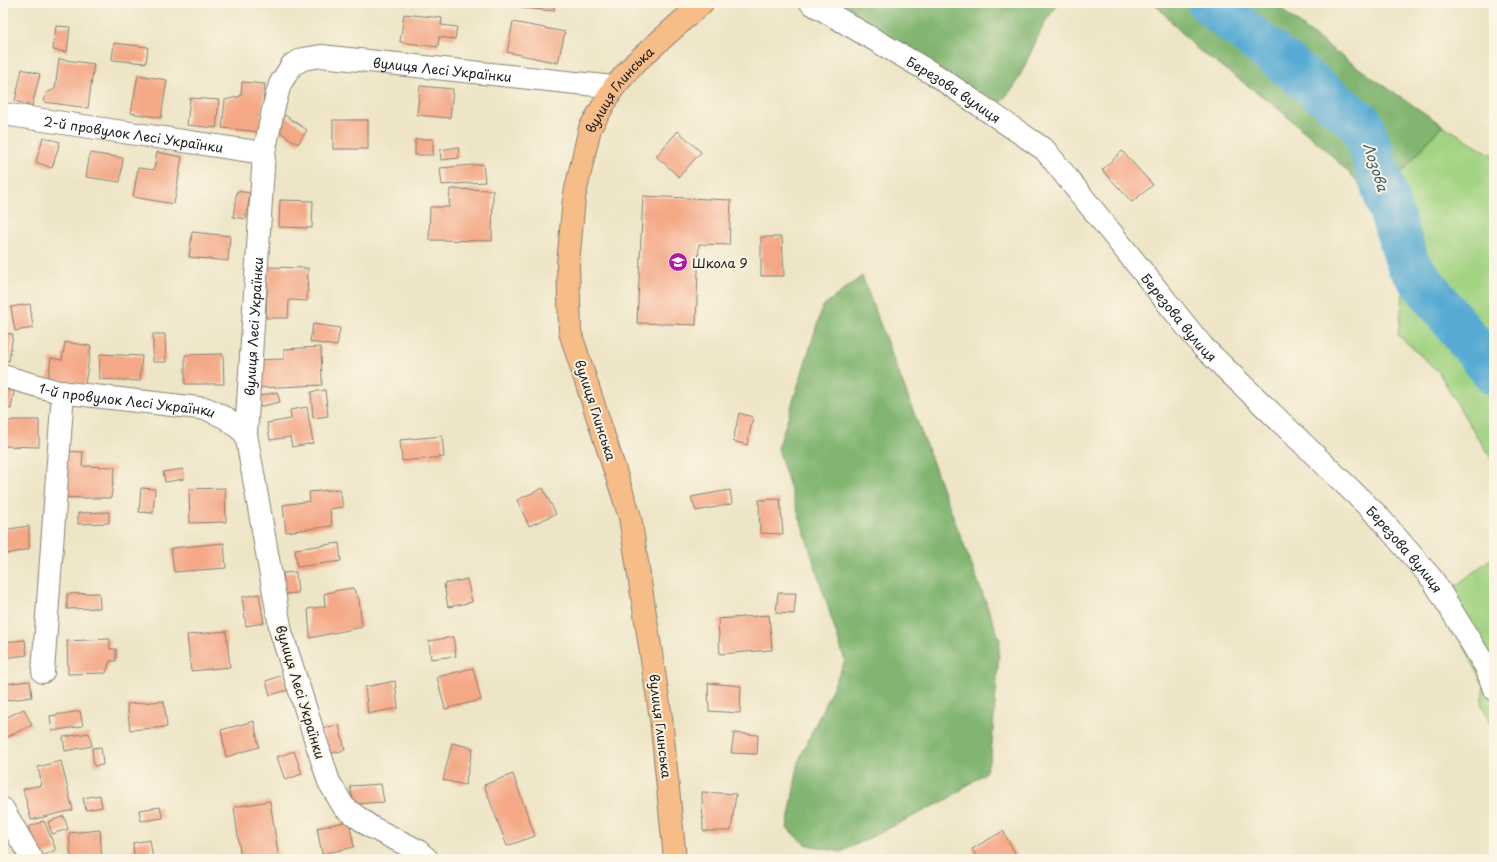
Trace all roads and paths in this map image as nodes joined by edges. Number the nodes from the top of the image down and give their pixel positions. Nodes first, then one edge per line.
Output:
1 (702, 3) edge
2 (811, 3) edge
3 (614, 87) junction
4 (3, 114) edge
5 (264, 153) junction
6 (3, 376) edge
7 (62, 392) junction
8 (246, 434) junction
9 (43, 672) dead end
10 (1494, 689) edge
11 (3, 809) edge
12 (32, 859) edge
13 (427, 859) edge
14 (676, 859) edge

1 - 3 main road, вулиця Глинська
2 - 10 street, Березова вулиця
3 - 5 street, вулиця Лесі Українки
3 - 14 main road, вулиця Глинська
4 - 5 street, 2-й провулок Лесі Українки
5 - 8 street, вулиця Лесі Українки
6 - 7 street, 1-й провулок Лесі Українки
7 - 8 street, 1-й провулок Лесі Українки
7 - 9 street
8 - 13 street, вулиця Лесі Українки
11 - 12 street

